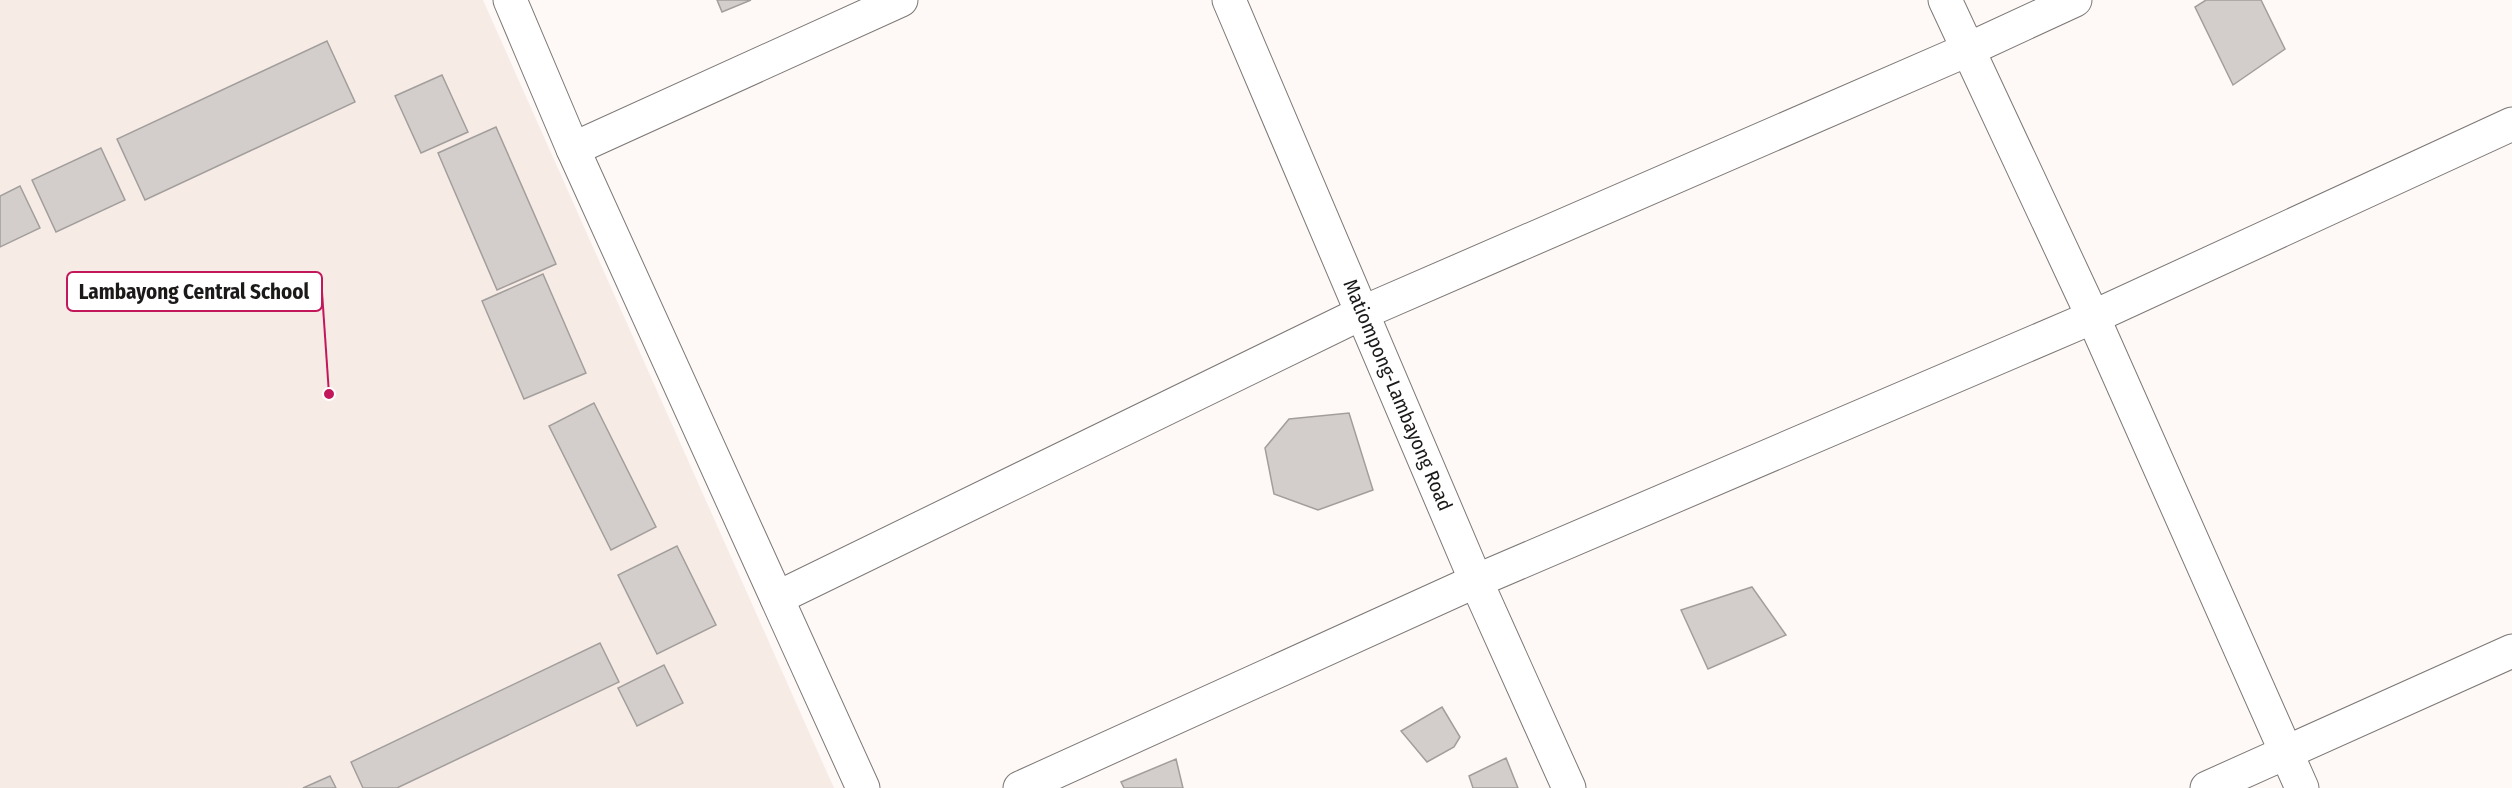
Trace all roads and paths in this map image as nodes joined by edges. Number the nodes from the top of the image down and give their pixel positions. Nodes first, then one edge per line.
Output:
1 (510, 0) edge
2 (901, 0) edge
3 (1229, 0) edge
4 (1945, 0) edge
5 (2075, 0) edge
6 (1967, 50) junction
7 (2512, 124) edge
8 (573, 148) junction
9 (1364, 312) junction
10 (2093, 316) junction
11 (1476, 581) junction
12 (777, 598) junction
13 (2512, 651) edge
14 (2287, 753) junction
15 (863, 788) edge
16 (1020, 788) edge
17 (1569, 788) edge
18 (2207, 788) edge
19 (2302, 788) edge

1 - 8 street
2 - 8 street
3 - 9 street, Matiompong-Lambayong Road
4 - 6 street
5 - 6 street
6 - 9 street
6 - 10 street
7 - 10 street
8 - 12 street
9 - 11 street, Matiompong-Lambayong Road
9 - 12 street
10 - 11 street
10 - 14 street
11 - 16 street
11 - 17 street, Matiompong-Lambayong Road
12 - 15 street
13 - 14 street
14 - 18 street
14 - 19 street

